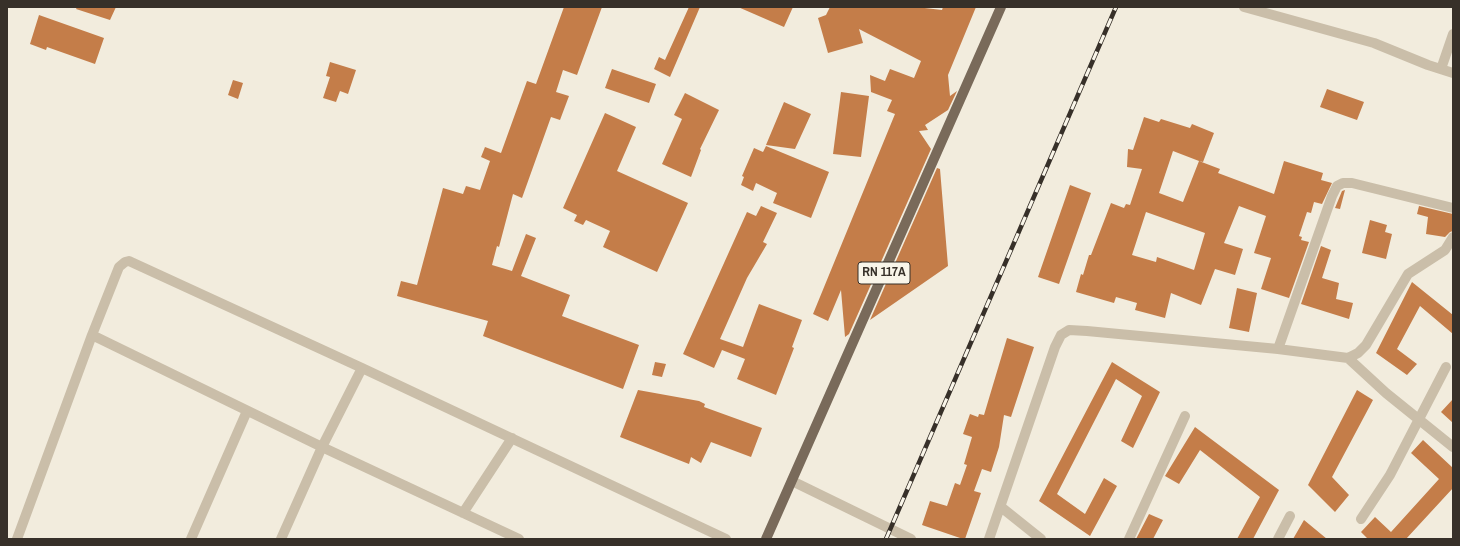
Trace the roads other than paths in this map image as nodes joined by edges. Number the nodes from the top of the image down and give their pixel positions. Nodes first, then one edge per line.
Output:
1 (1001, 7) edge
2 (1244, 7) edge
3 (1453, 34) edge
4 (1441, 69) junction
5 (1453, 73) edge
6 (1453, 208) edge
7 (1453, 237) edge
8 (92, 335) junction
9 (1278, 349) junction
10 (1348, 358) junction
11 (1446, 367) dead end
12 (362, 368) junction
13 (247, 411) junction
14 (1185, 416) dead end
15 (1419, 419) junction
16 (512, 438) junction
17 (322, 447) junction
18 (1453, 447) edge
19 (792, 481) junction
20 (1001, 507) junction
21 (463, 513) junction
22 (1290, 516) dead end
23 (1361, 519) dead end
24 (17, 539) edge
25 (191, 539) edge
26 (280, 539) edge
27 (519, 539) edge
28 (726, 539) edge
29 (766, 539) edge
30 (910, 539) edge
31 (989, 539) edge
32 (1041, 539) edge
33 (1129, 539) edge
34 (1278, 539) edge

1 - 19 main road, RN 117A
2 - 4 street
3 - 4 street
4 - 5 street
6 - 9 street
7 - 10 street
8 - 12 street
8 - 13 street
8 - 24 street
9 - 10 street
9 - 20 street
10 - 15 street
11 - 15 street
12 - 16 street
12 - 17 street
13 - 17 street
13 - 25 street
14 - 33 street
15 - 18 street
15 - 23 street
16 - 21 street
16 - 28 street
17 - 21 street
17 - 26 street
19 - 29 main road, RN 117A
19 - 30 street
20 - 31 street
20 - 32 street
21 - 27 street
22 - 34 street

